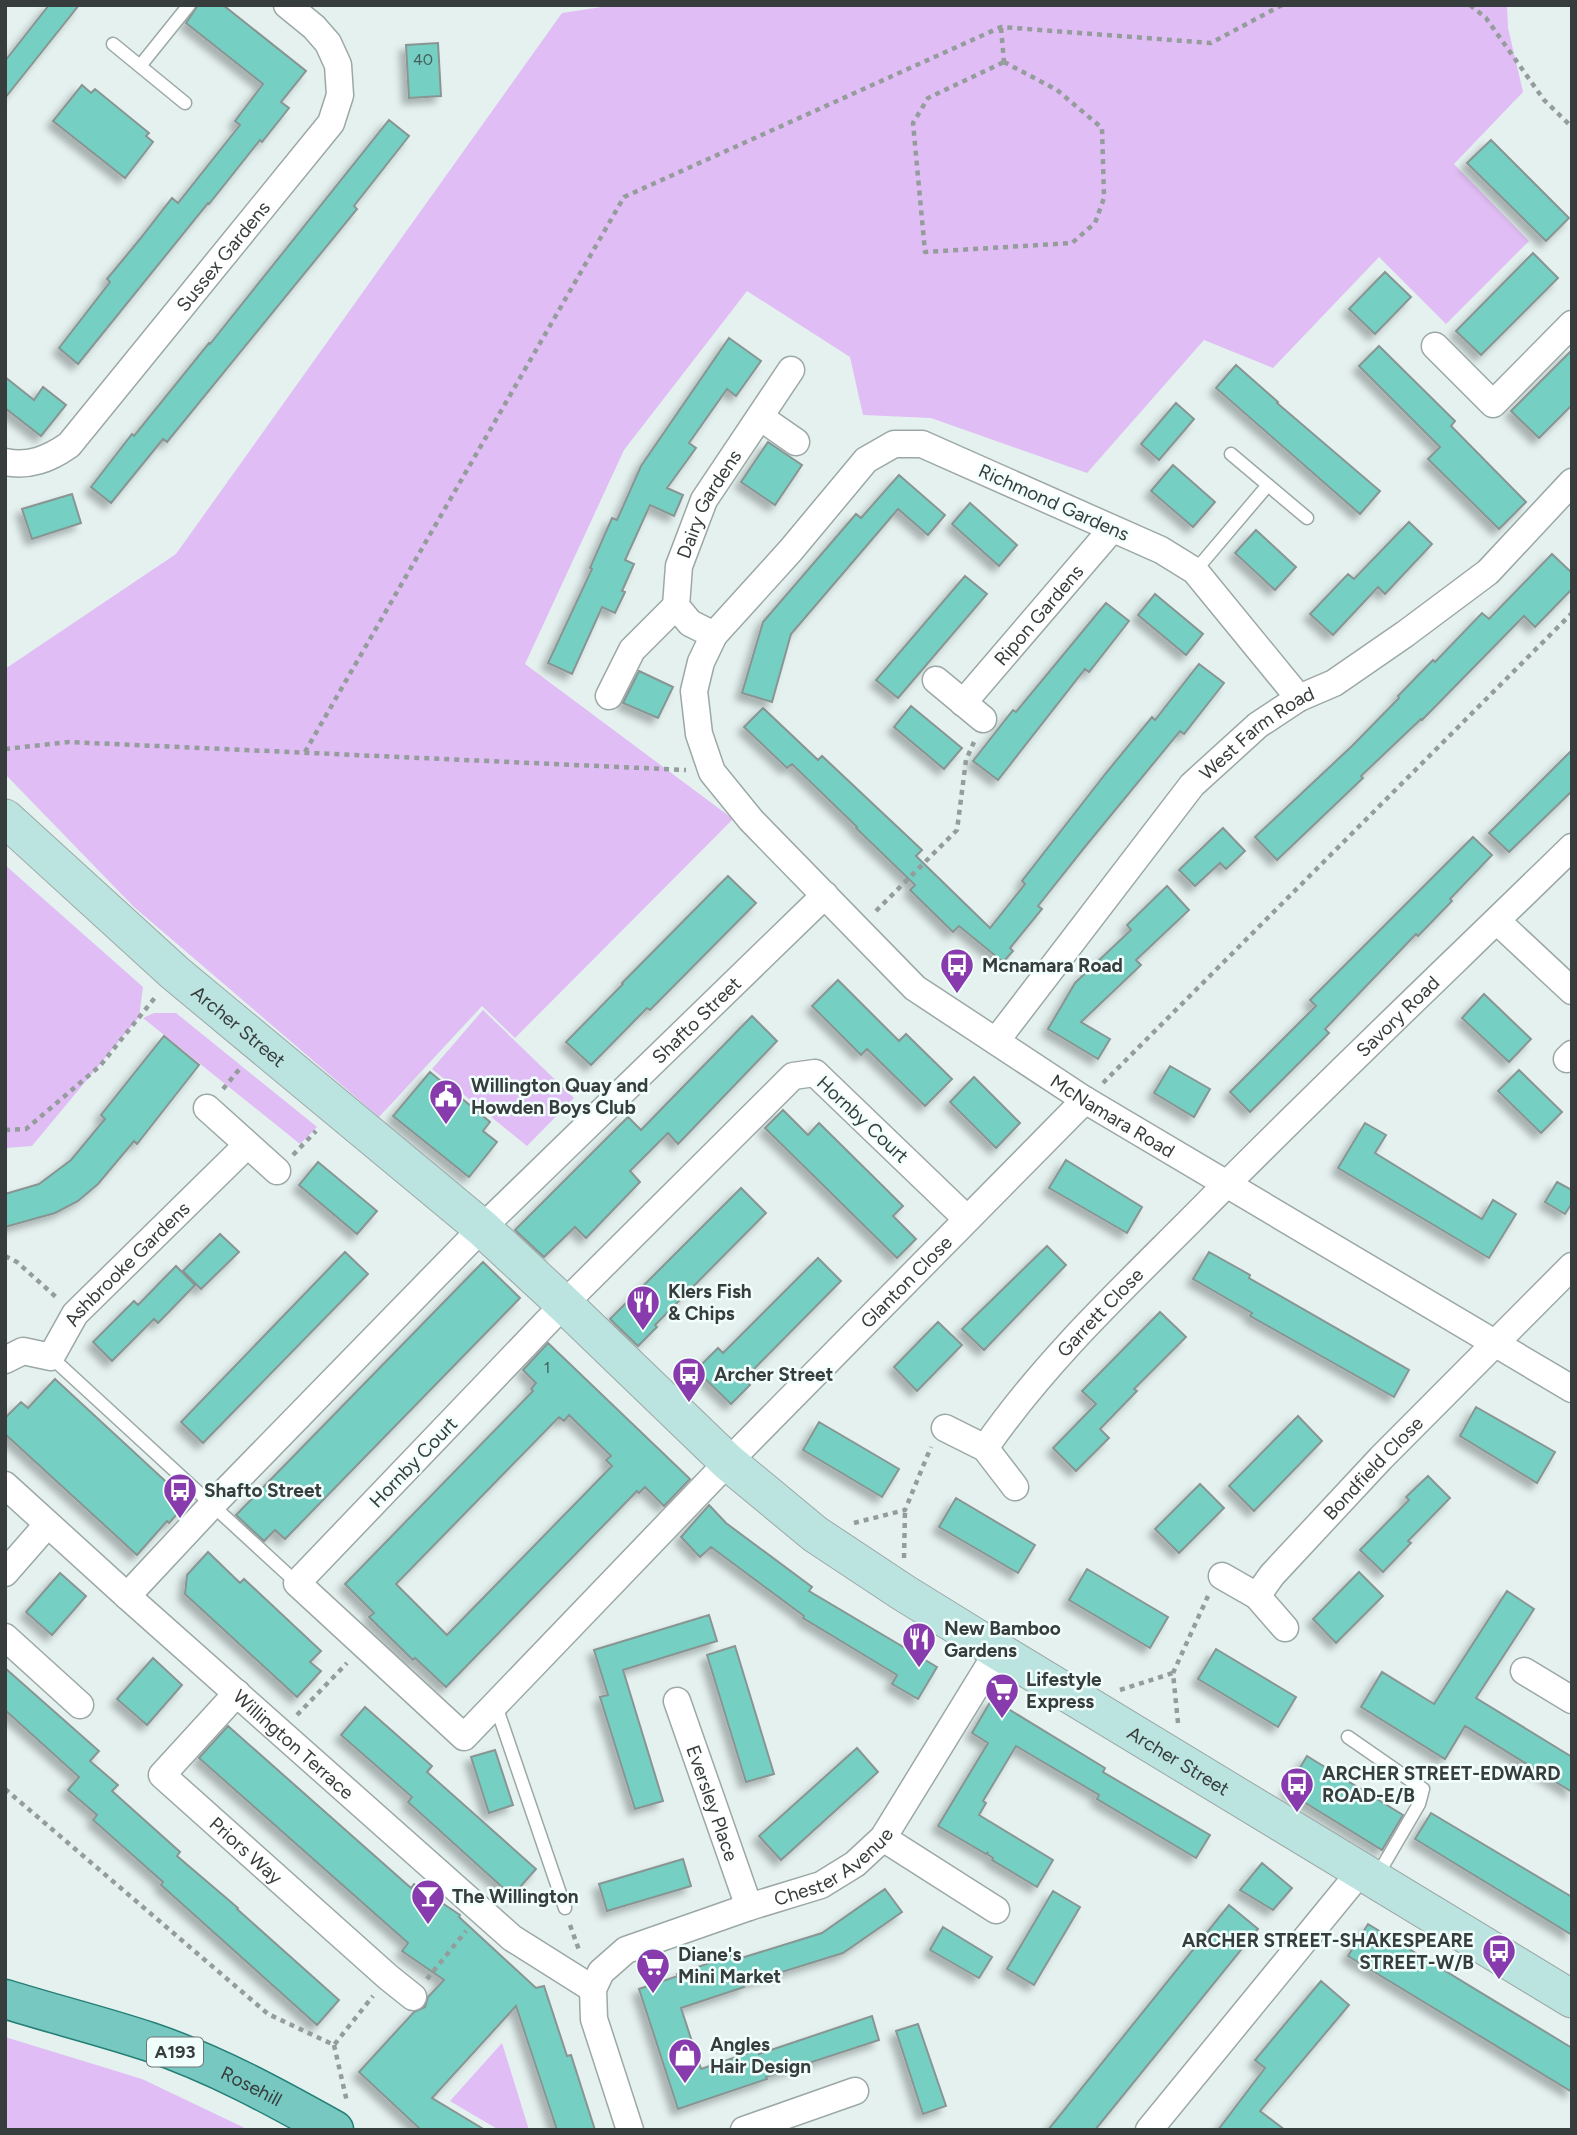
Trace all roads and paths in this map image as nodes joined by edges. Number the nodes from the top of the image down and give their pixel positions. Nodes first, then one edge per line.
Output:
1 (189, 5) edge
2 (286, 5) edge
3 (1282, 5) edge
4 (1469, 5) edge
5 (1001, 27) junction
6 (113, 44) dead end
7 (1004, 62) junction
8 (140, 66) junction
9 (185, 103) dead end
10 (1572, 127) edge
11 (1572, 324) edge
12 (1435, 346) dead end
13 (791, 370) dead end
14 (760, 417) junction
15 (796, 442) dead end
16 (1231, 454) dead end
17 (5, 462) edge
18 (1572, 482) edge
19 (1268, 485) junction
20 (1307, 518) dead end
21 (1112, 528) junction
22 (1195, 571) junction
23 (676, 606) junction
24 (1572, 612) edge
25 (714, 635) junction
26 (936, 680) dead end
27 (609, 696) dead end
28 (1299, 698) junction
29 (973, 711) junction
30 (5, 749) edge
31 (305, 752) junction
32 (712, 772) junction
33 (5, 818) edge
34 (1572, 847) edge
35 (825, 895) junction
36 (1497, 920) junction
37 (858, 929) junction
38 (175, 973) junction
39 (1572, 991) edge
40 (996, 1041) junction
41 (260, 1044) junction
42 (1085, 1100) junction
43 (207, 1108) joint
44 (340, 1108) junction
45 (5, 1130) edge
46 (247, 1145) junction
47 (277, 1171) joint
48 (1226, 1184) junction
49 (967, 1219) junction
50 (482, 1228) junction
51 (5, 1256) edge
52 (1572, 1266) edge
53 (564, 1304) junction
54 (75, 1314) junction
55 (1493, 1343) junction
56 (51, 1357) junction
57 (5, 1360) edge
58 (1572, 1389) edge
59 (941, 1431) joint
60 (985, 1448) junction
61 (728, 1462) junction
62 (5, 1485) edge
63 (1015, 1487) dead end
64 (212, 1505) junction
65 (905, 1510) junction
66 (47, 1525) junction
67 (816, 1534) junction
68 (5, 1573) edge
69 (1222, 1576) dead end
70 (297, 1583) junction
71 (904, 1592) junction
72 (127, 1596) junction
73 (1257, 1596) junction
74 (1285, 1628) dead end
75 (5, 1637) edge
76 (364, 1645) junction
77 (998, 1651) junction
78 (1524, 1671) dead end
79 (237, 1693) junction
80 (1572, 1700) edge
81 (677, 1701) dead end
82 (1082, 1702) junction
83 (495, 1703) junction
84 (80, 1705) dead end
85 (281, 1733) junction
86 (1348, 1737) dead end
87 (1182, 1762) junction
88 (5, 1788) edge
89 (883, 1838) junction
90 (1368, 1875) junction
91 (749, 1907) junction
92 (565, 1908) dead end
93 (996, 1910) dead end
94 (482, 1912) junction
95 (388, 1977) junction
96 (593, 1989) junction
97 (413, 1997) joint
98 (1572, 1999) edge
99 (5, 2000) edge
100 (334, 2045) junction
101 (855, 2091) dead end
102 (341, 2118) edge
103 (1155, 2128) edge
104 (630, 2130) edge
105 (744, 2130) edge

1 - 8 lane
2 - 17 street, Sussex Gardens
3 - 5 path
4 - 10 path
5 - 7 path
5 - 31 path
6 - 8 lane
7 - 7 path
8 - 9 lane
11 - 12 street
13 - 14 street, Dairy Gardens
14 - 15 street
14 - 23 street, Dairy Gardens
16 - 19 lane
18 - 28 street, West Farm Road
19 - 20 lane
19 - 22 lane
21 - 22 street, Richmond Gardens
21 - 25 street, Richmond Gardens
21 - 29 street, Ripon Gardens
22 - 28 street, Richmond Gardens
23 - 25 street
23 - 27 street
24 - 42 path
25 - 32 street
26 - 29 street
28 - 40 street, West Farm Road
29 - 37 path
30 - 31 path
31 - 32 path
32 - 35 street, McNamara Road
33 - 38 main road, Archer Street
34 - 36 street, Savory Road
35 - 37 street, McNamara Road
35 - 50 street, Shafto Street
36 - 39 street
36 - 48 street, Savory Road
37 - 40 street, McNamara Road
38 - 41 main road, Archer Street
38 - 45 path
40 - 42 street, McNamara Road
41 - 43 path
41 - 44 main road, Archer Street
42 - 48 street, McNamara Road
42 - 49 street, Glanton Close
43 - 46 street
44 - 47 path
44 - 50 main road, Archer Street
46 - 47 street
46 - 54 street, Ashbrooke Gardens
48 - 55 street, McNamara Road
48 - 60 street, Garrett Close
49 - 53 street, Hornby Court
49 - 61 street, Glanton Close
50 - 53 main road, Archer Street
50 - 64 street, Shafto Street
51 - 54 path
52 - 55 street, Bondfield Close
53 - 61 main road, Archer Street
53 - 70 street, Hornby Court
54 - 56 street, Ashbrooke Gardens
55 - 58 street, McNamara Road
55 - 73 street, Bondfield Close
56 - 57 street
56 - 64 lane
59 - 60 street
59 - 65 path
60 - 63 street
61 - 67 main road, Archer Street
61 - 83 street
62 - 66 street, Willington Terrace
64 - 70 lane
64 - 72 street, Shafto Street
65 - 67 path
65 - 71 path
66 - 68 street
66 - 72 street, Willington Terrace
67 - 71 main road, Archer Street
69 - 73 street
70 - 76 street
71 - 77 main road, Archer Street
72 - 79 street, Willington Terrace
73 - 74 street
75 - 84 street
76 - 83 street
76 - 85 path
77 - 82 main road, Archer Street
77 - 89 street, Chester Avenue
78 - 80 street
79 - 85 street, Willington Terrace
79 - 95 street, Priors Way
81 - 91 street, Eversley Place
82 - 87 main road, Archer Street
82 - 87 path
83 - 92 lane
85 - 94 street, Willington Terrace
86 - 90 lane
87 - 90 main road, Archer Street
88 - 100 path
89 - 91 street, Chester Avenue
89 - 93 street
90 - 98 main road, Archer Street
90 - 103 street
91 - 96 street, Chester Avenue
94 - 96 street, Willington Terrace
94 - 97 path
95 - 97 street, Priors Way
95 - 100 path
96 - 104 street
99 - 102 main road, Rosehill / A193
100 - 102 path
101 - 105 street

